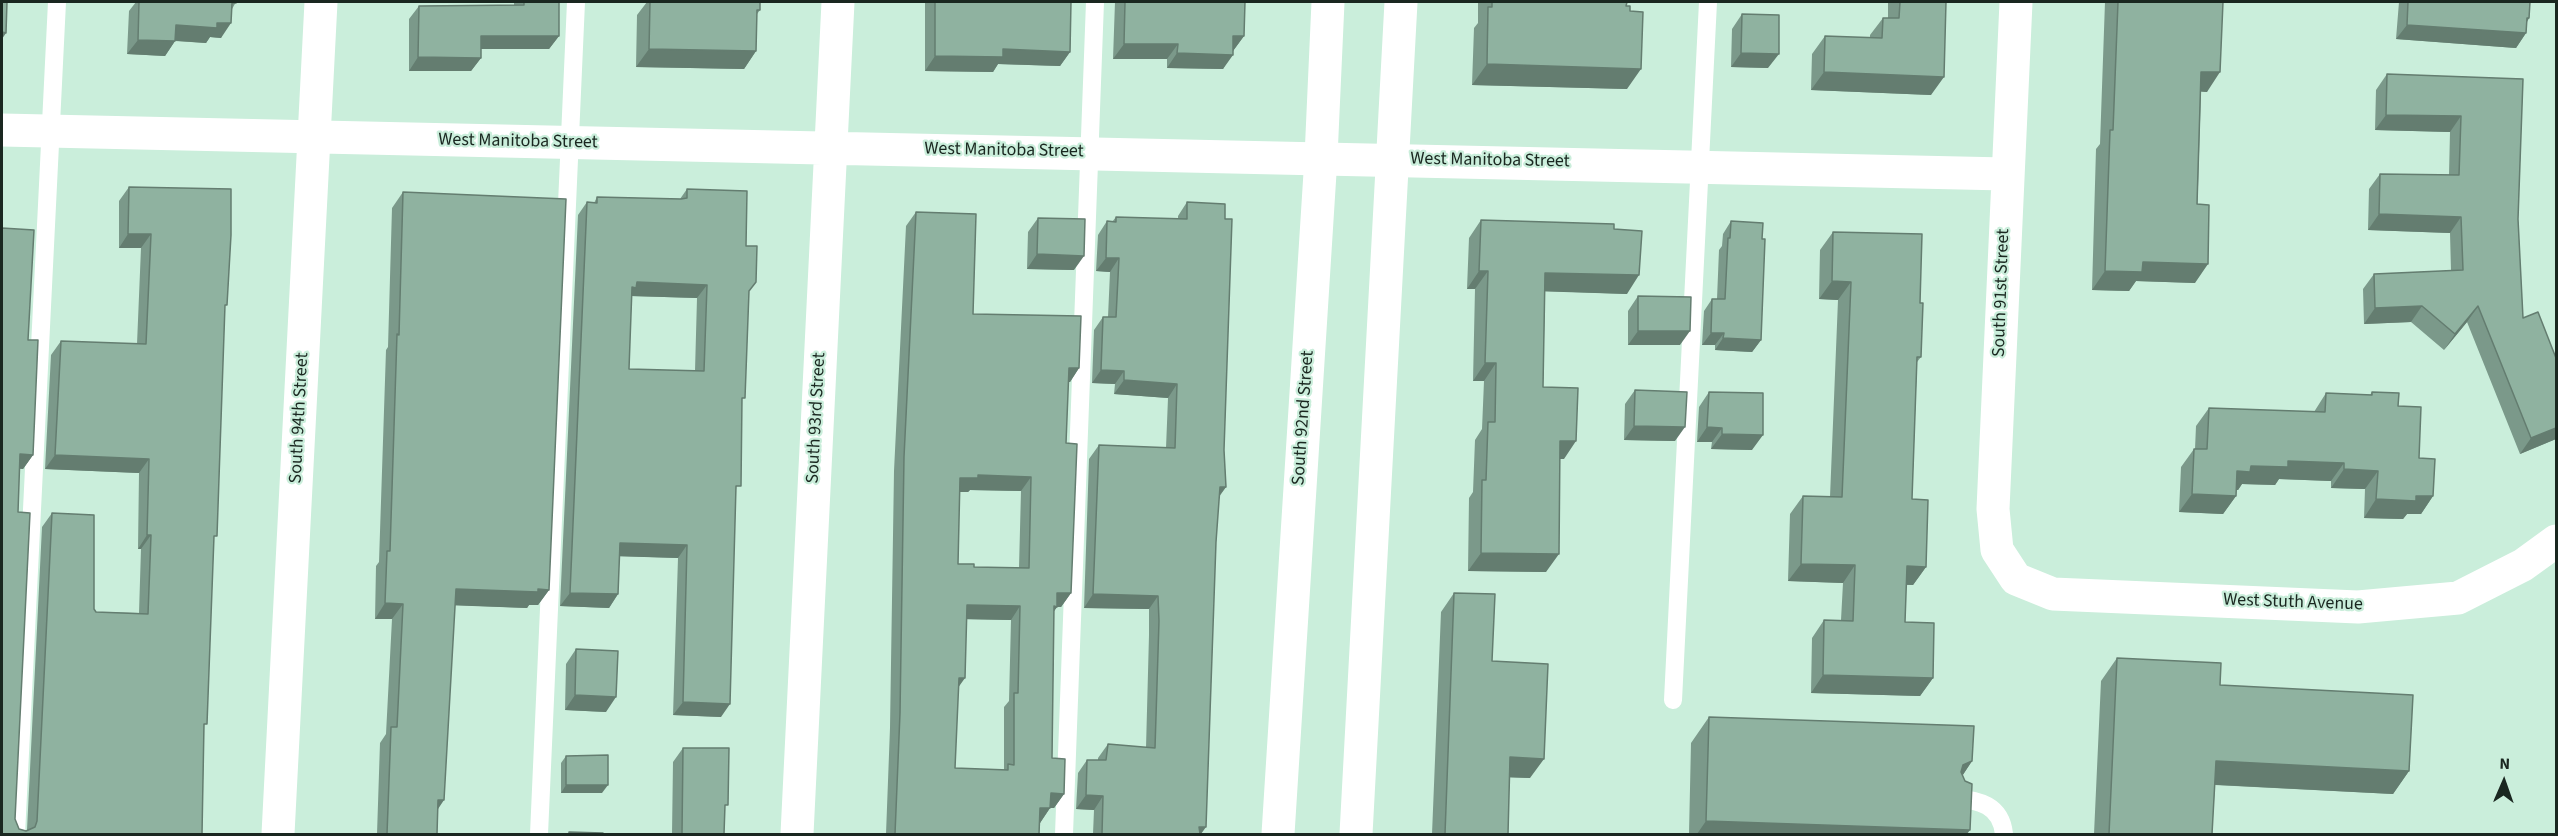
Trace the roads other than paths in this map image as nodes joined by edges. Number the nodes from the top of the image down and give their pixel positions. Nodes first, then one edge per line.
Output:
1 (57, 2) edge
2 (321, 2) edge
3 (576, 2) edge
4 (838, 2) edge
5 (1095, 2) edge
6 (1328, 2) edge
7 (1401, 2) edge
8 (1708, 2) edge
9 (2016, 2) edge
10 (2, 130) edge
11 (50, 131) junction
12 (314, 137) junction
13 (570, 143) junction
14 (830, 148) junction
15 (1088, 153) junction
16 (1321, 157) junction
17 (1394, 159) junction
18 (1698, 166) junction
19 (2006, 174) junction
20 (2556, 541) edge
21 (2016, 579) joint
22 (1673, 700) dead end
23 (1954, 798) edge
24 (16, 834) edge
25 (278, 834) edge
26 (539, 834) edge
27 (797, 834) edge
28 (1064, 834) edge
29 (1278, 834) edge
30 (1356, 834) edge
31 (2004, 834) edge

1 - 11 lane
2 - 12 street, South 94th Street
3 - 13 lane
4 - 14 street, South 93rd Street
5 - 15 lane
6 - 16 street, South 92nd Street
7 - 17 street
8 - 18 lane
9 - 19 street, South 91st Street
10 - 11 street, West Manitoba Street
11 - 12 street, West Manitoba Street
11 - 24 lane
12 - 13 street, West Manitoba Street
12 - 25 street, South 94th Street
13 - 14 street, West Manitoba Street
13 - 26 lane
14 - 15 street, West Manitoba Street
14 - 27 street, South 93rd Street
15 - 16 street, West Manitoba Street
15 - 28 lane
16 - 17 street, West Manitoba Street
16 - 29 street, South 92nd Street
17 - 18 street, West Manitoba Street
17 - 30 street
18 - 19 street, West Manitoba Street
18 - 22 lane
19 - 21 street, South 91st Street
20 - 21 street, West Stuth Avenue
23 - 31 lane

